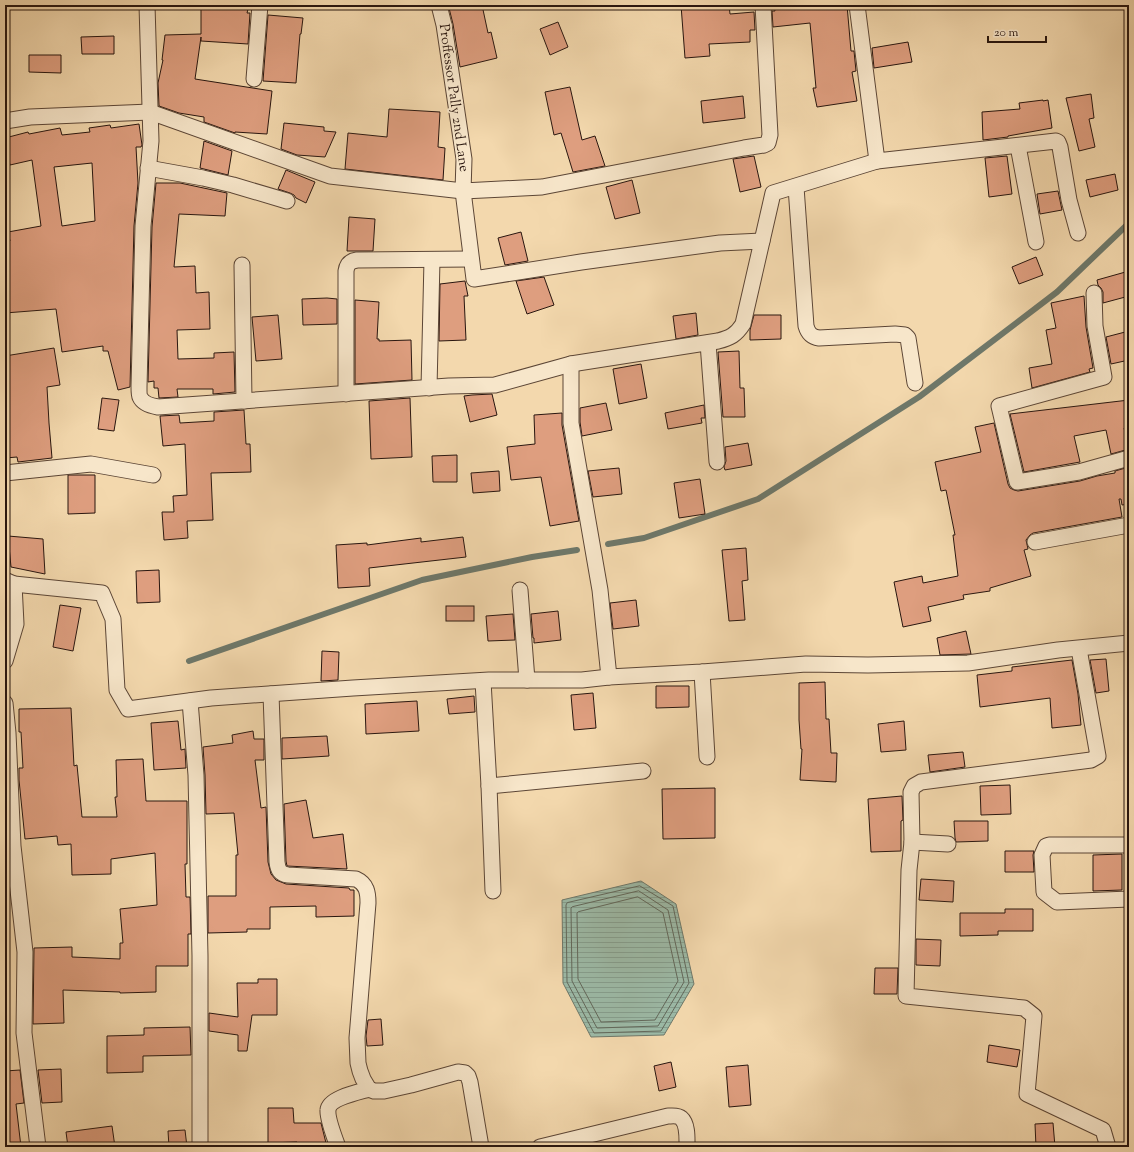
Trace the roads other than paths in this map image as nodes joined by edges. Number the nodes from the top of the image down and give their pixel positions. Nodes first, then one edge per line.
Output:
1 (147, 5) edge
2 (260, 5) edge
3 (439, 5) edge
4 (763, 5) edge
5 (857, 5) edge
6 (254, 79) dead end
7 (150, 112) junction
8 (5, 121) edge
9 (1018, 146) junction
10 (877, 161) junction
11 (148, 168) junction
12 (796, 186) junction
13 (464, 191) junction
14 (287, 201) dead end
15 (1078, 233) dead end
16 (762, 241) junction
17 (1036, 242) dead end
18 (471, 259) junction
19 (432, 260) junction
20 (242, 265) dead end
21 (1094, 293) dead end
22 (708, 343) junction
23 (571, 364) junction
24 (915, 383) dead end
25 (430, 388) junction
26 (346, 394) junction
27 (244, 401) junction
28 (1129, 458) edge
29 (717, 462) dead end
30 (5, 472) edge
31 (153, 475) dead end
32 (1129, 525) edge
33 (1035, 542) dead end
34 (9, 582) edge
35 (520, 590) dead end
36 (1129, 643) edge
37 (1079, 649) junction
38 (5, 661) edge
39 (702, 672) junction
40 (610, 677) junction
41 (527, 680) junction
42 (483, 681) junction
43 (271, 694) junction
44 (190, 701) junction
45 (5, 703) edge
46 (707, 757) dead end
47 (643, 771) dead end
48 (489, 786) junction
49 (912, 842) junction
50 (948, 844) dead end
51 (1129, 845) edge
52 (493, 891) dead end
53 (1129, 899) edge
54 (369, 1089) junction
55 (38, 1147) edge
56 (200, 1147) edge
57 (338, 1147) edge
58 (481, 1147) edge
59 (540, 1147) edge
60 (687, 1147) edge
61 (1108, 1147) edge

1 - 7 street
2 - 6 street
3 - 13 street, Proffessor Pally 2nd Lane
4 - 13 street
5 - 10 street
7 - 8 street
7 - 11 street
7 - 13 street
9 - 10 street
9 - 15 street
9 - 17 street
10 - 12 street
11 - 14 street
11 - 27 street
12 - 16 street
12 - 24 street
13 - 18 street, Proffessor Pally 2nd Lane
16 - 18 street, Proffessor Pally 2nd Lane
16 - 22 street
18 - 19 street
19 - 25 street
19 - 26 street
20 - 27 street
21 - 28 street
22 - 23 street
22 - 29 street
23 - 25 street
23 - 40 street
25 - 26 street
26 - 27 street
30 - 31 street
32 - 33 street
34 - 38 street
34 - 44 street
35 - 41 street
36 - 37 street
37 - 39 street
37 - 49 street
39 - 40 street
39 - 46 street
40 - 41 street
41 - 42 street
42 - 43 street
42 - 48 street
43 - 44 street
43 - 54 street
44 - 56 street
45 - 55 street
47 - 48 street
48 - 52 street
49 - 50 street
49 - 61 street
51 - 53 street
54 - 57 street
54 - 58 street
59 - 60 street

